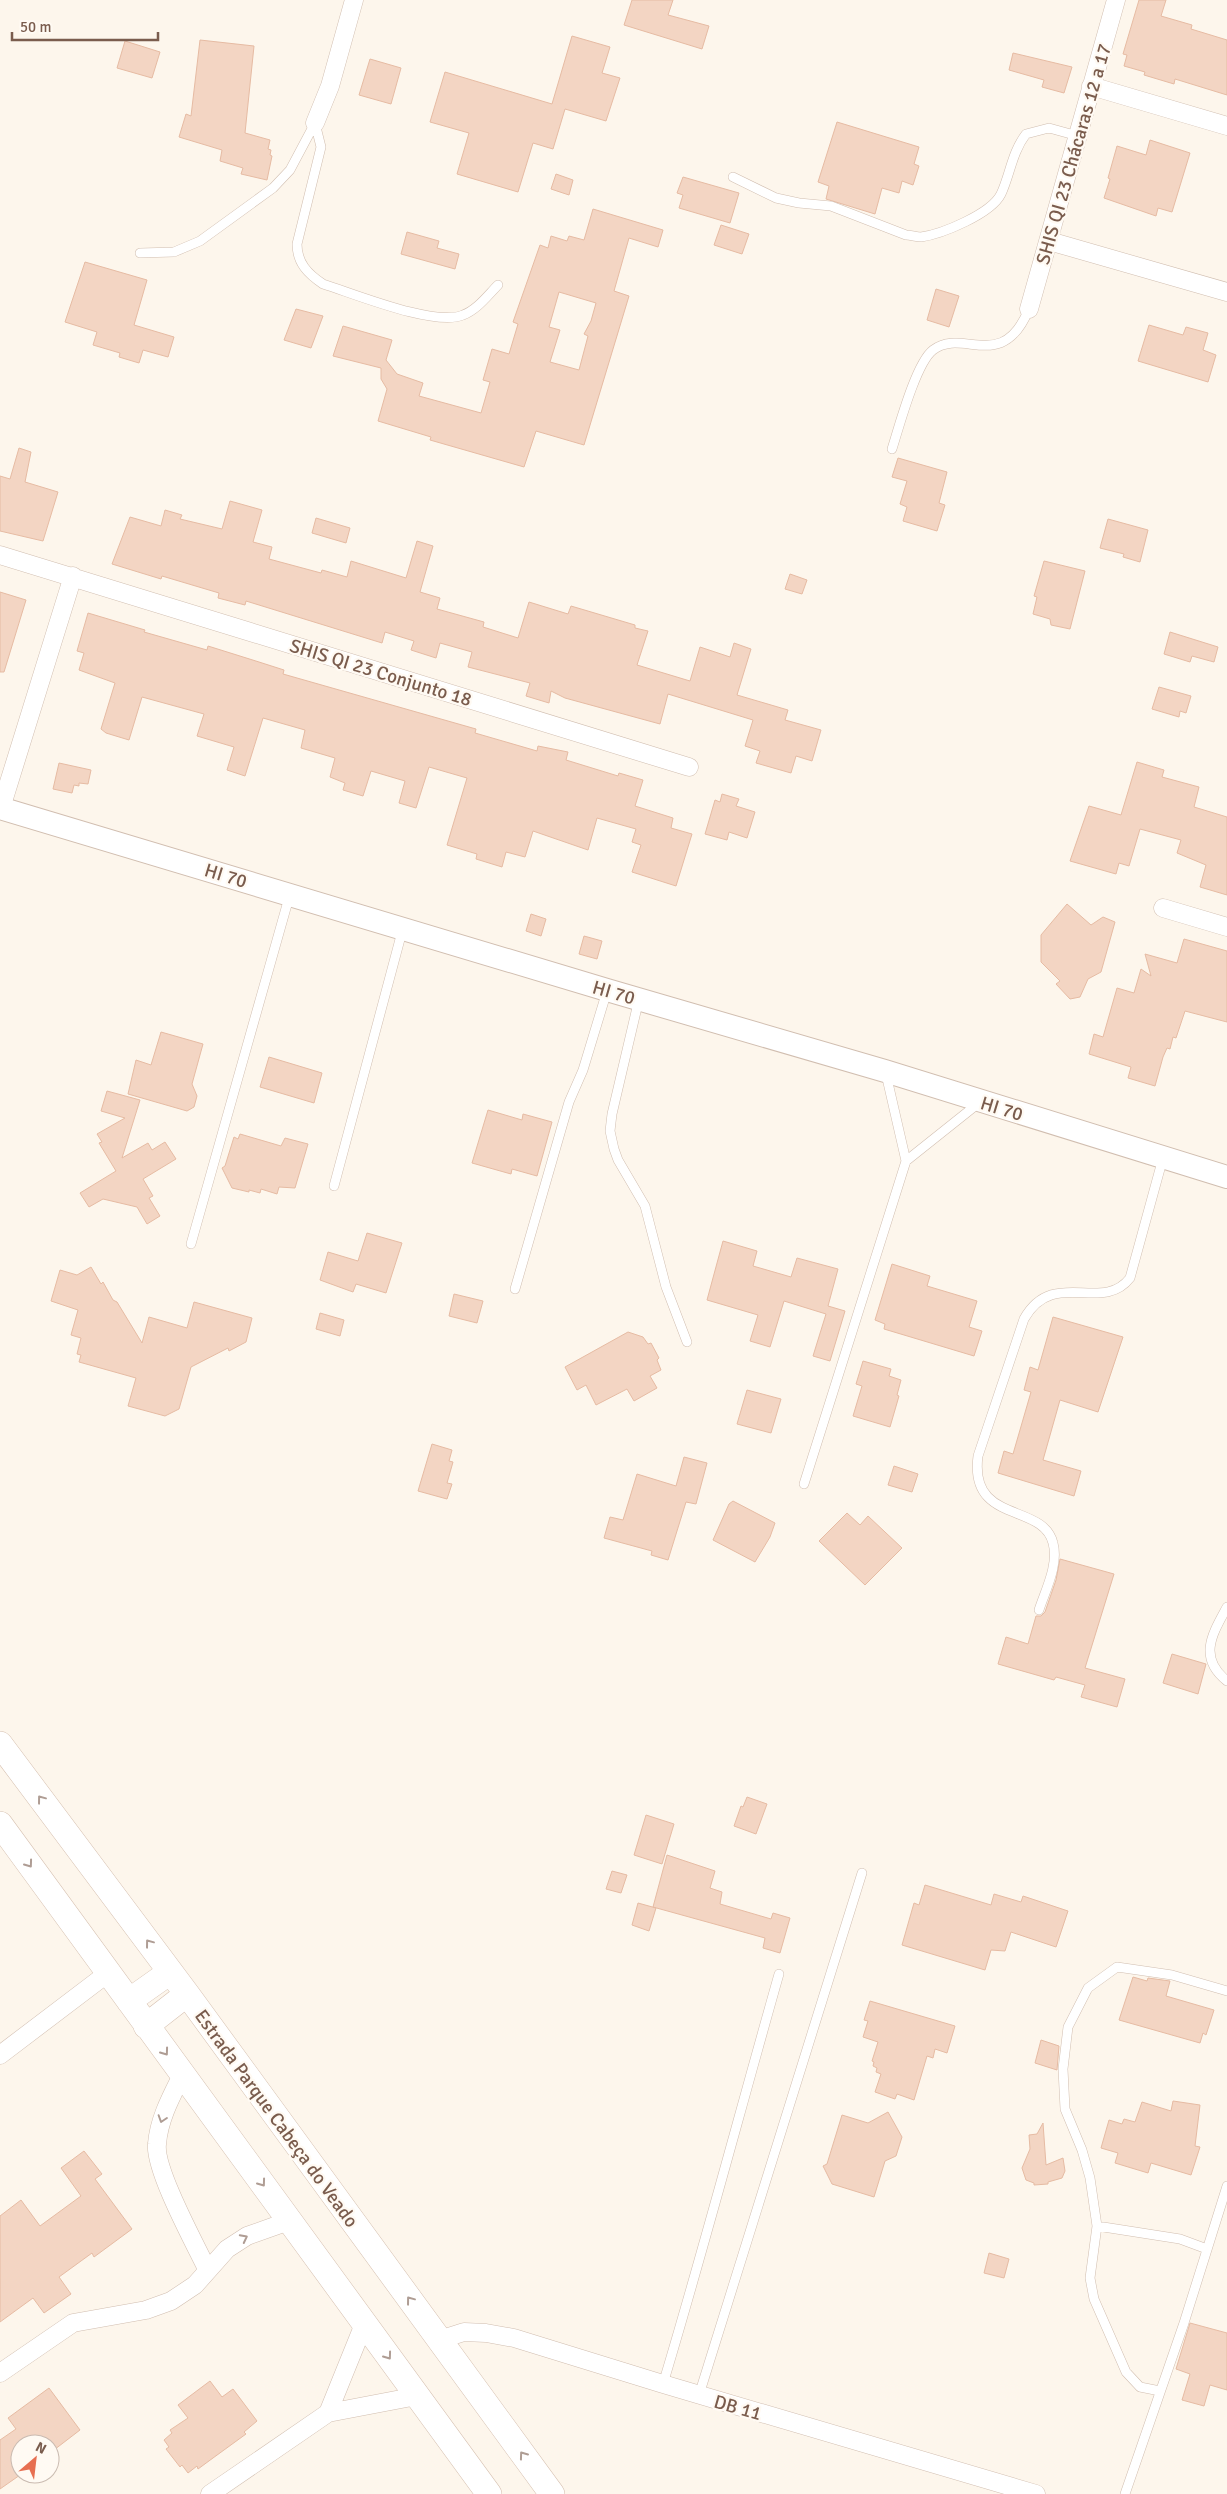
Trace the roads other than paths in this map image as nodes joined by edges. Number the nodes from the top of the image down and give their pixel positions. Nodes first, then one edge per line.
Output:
1 (354, 0) edge
2 (1116, 0) edge
3 (1092, 86) junction
4 (314, 123) junction
5 (1227, 126) edge
6 (1078, 136) junction
7 (733, 177) dead end
8 (1049, 241) junction
9 (140, 253) dead end
10 (498, 285) dead end
11 (1227, 292) edge
12 (1029, 309) joint
13 (892, 449) dead end
14 (0, 555) edge
15 (73, 576) junction
16 (688, 767) dead end
17 (0, 808) edge
18 (290, 894) junction
19 (1163, 908) dead end
20 (1227, 927) edge
21 (403, 928) junction
22 (607, 990) junction
23 (639, 999) junction
24 (885, 1072) junction
25 (981, 1101) junction
26 (1163, 1158) junction
27 (906, 1161) junction
28 (1227, 1177) edge
29 (334, 1186) dead end
30 (191, 1244) dead end
31 (516, 1289) dead end
32 (687, 1342) dead end
33 (804, 1484) dead end
34 (1227, 1607) edge
35 (1039, 1610) dead end
36 (1227, 1680) edge
37 (0, 1744) edge
38 (0, 1824) edge
39 (862, 1873) dead end
40 (170, 1972) junction
41 (108, 1973) junction
42 (780, 1974) dead end
43 (1227, 1991) edge
44 (186, 1994) junction
45 (128, 2001) junction
46 (146, 2026) junction
47 (0, 2055) edge
48 (182, 2075) junction
49 (1227, 2186) edge
50 (289, 2221) junction
51 (1097, 2226) junction
52 (1207, 2249) junction
53 (207, 2269) junction
54 (364, 2324) junction
55 (439, 2340) junction
56 (0, 2372) edge
57 (663, 2384) junction
58 (1160, 2391) junction
59 (699, 2395) junction
60 (417, 2396) junction
61 (328, 2413) junction
62 (210, 2494) edge
63 (489, 2494) edge
64 (552, 2494) edge
65 (1036, 2494) edge
66 (1125, 2494) edge

1 - 4 street
2 - 3 street, SHIS QI 23 Chácaras 12 a 17
3 - 5 street
3 - 6 street, SHIS QI 23 Chácaras 12 a 17
4 - 9 lane
4 - 10 lane
6 - 7 lane
6 - 8 street, SHIS QI 23 Chácaras 12 a 17
8 - 11 street
8 - 12 street, SHIS QI 23 Chácaras 12 a 17
12 - 13 lane
14 - 15 street, SHIS QI 23 Conjunto 18
15 - 16 street, SHIS QI 23 Conjunto 18
15 - 17 street
17 - 18 street, HI 70
18 - 21 street, HI 70
18 - 30 lane
19 - 20 street
21 - 22 street, HI 70
21 - 29 lane
22 - 23 street, HI 70
22 - 31 lane
23 - 24 street, HI 70
23 - 32 lane
24 - 25 street, HI 70
24 - 27 lane
25 - 26 street, HI 70
25 - 27 lane
26 - 28 street, HI 70
26 - 35 lane
27 - 33 lane
34 - 36 lane
40 -> 37 main road, Estrada Parque Cabeça do Veado
38 -> 41 main road
39 - 59 lane
40 - 44 main road, Estrada Parque Cabeça do Veado
40 - 45 main road
41 - 45 main road
41 - 47 street
42 - 57 lane
43 - 51 lane
44 - 46 main road
55 -> 44 main road, Estrada Parque Cabeça do Veado
45 - 46 main road
46 -> 48 main road
48 -> 50 main road
48 -> 53 street
49 - 52 lane
53 -> 50 street
50 - 54 main road
51 - 52 lane
51 - 58 lane
52 - 58 lane
53 - 56 street
54 -> 60 main road
54 - 61 street
55 - 57 street, DB 11
64 -> 55 main road, Estrada Parque Cabeça do Veado
57 - 59 street, DB 11
58 - 66 lane
59 - 65 street, DB 11
60 - 61 street
60 - 63 main road
61 - 62 street

